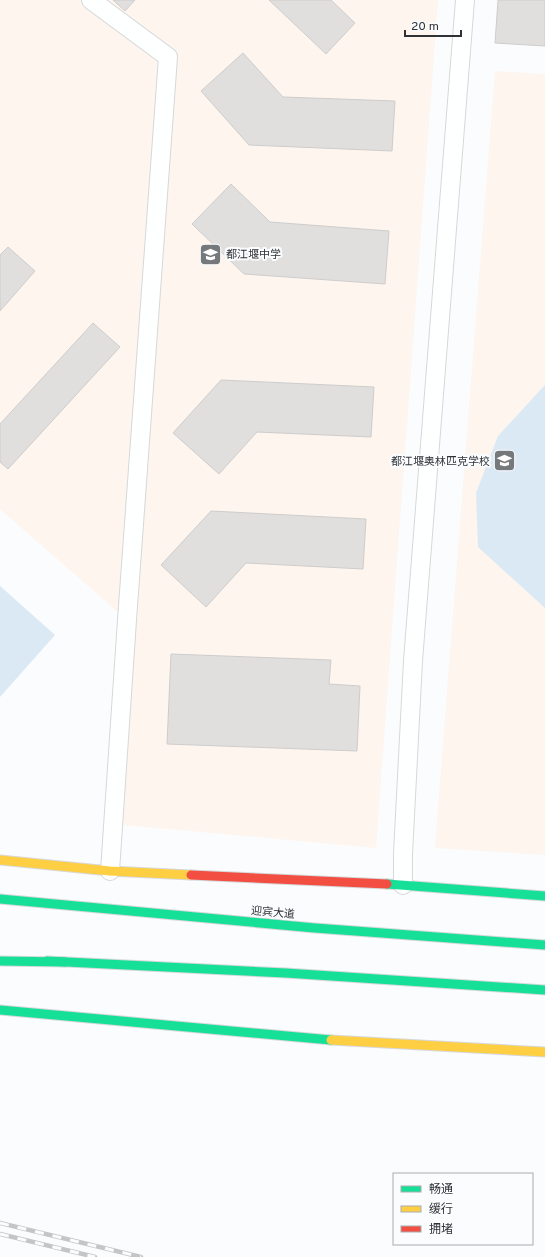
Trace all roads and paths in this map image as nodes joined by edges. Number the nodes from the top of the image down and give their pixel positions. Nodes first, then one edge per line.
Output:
1 (91, 0) edge
2 (465, 0) edge
3 (0, 860) edge
4 (110, 871) junction
5 (403, 885) junction
6 (545, 896) edge
7 (0, 899) edge
8 (545, 945) edge
9 (0, 956) edge
10 (0, 961) edge
11 (65, 962) junction
12 (545, 990) edge
13 (0, 1010) edge
14 (545, 1052) edge

1 - 4 street
2 - 5 street
3 - 4 main road
4 - 5 main road
5 - 6 main road
7 - 8 main road, 迎宾大道
9 - 11 main road
10 - 11 main road
11 - 12 main road
13 - 14 main road

